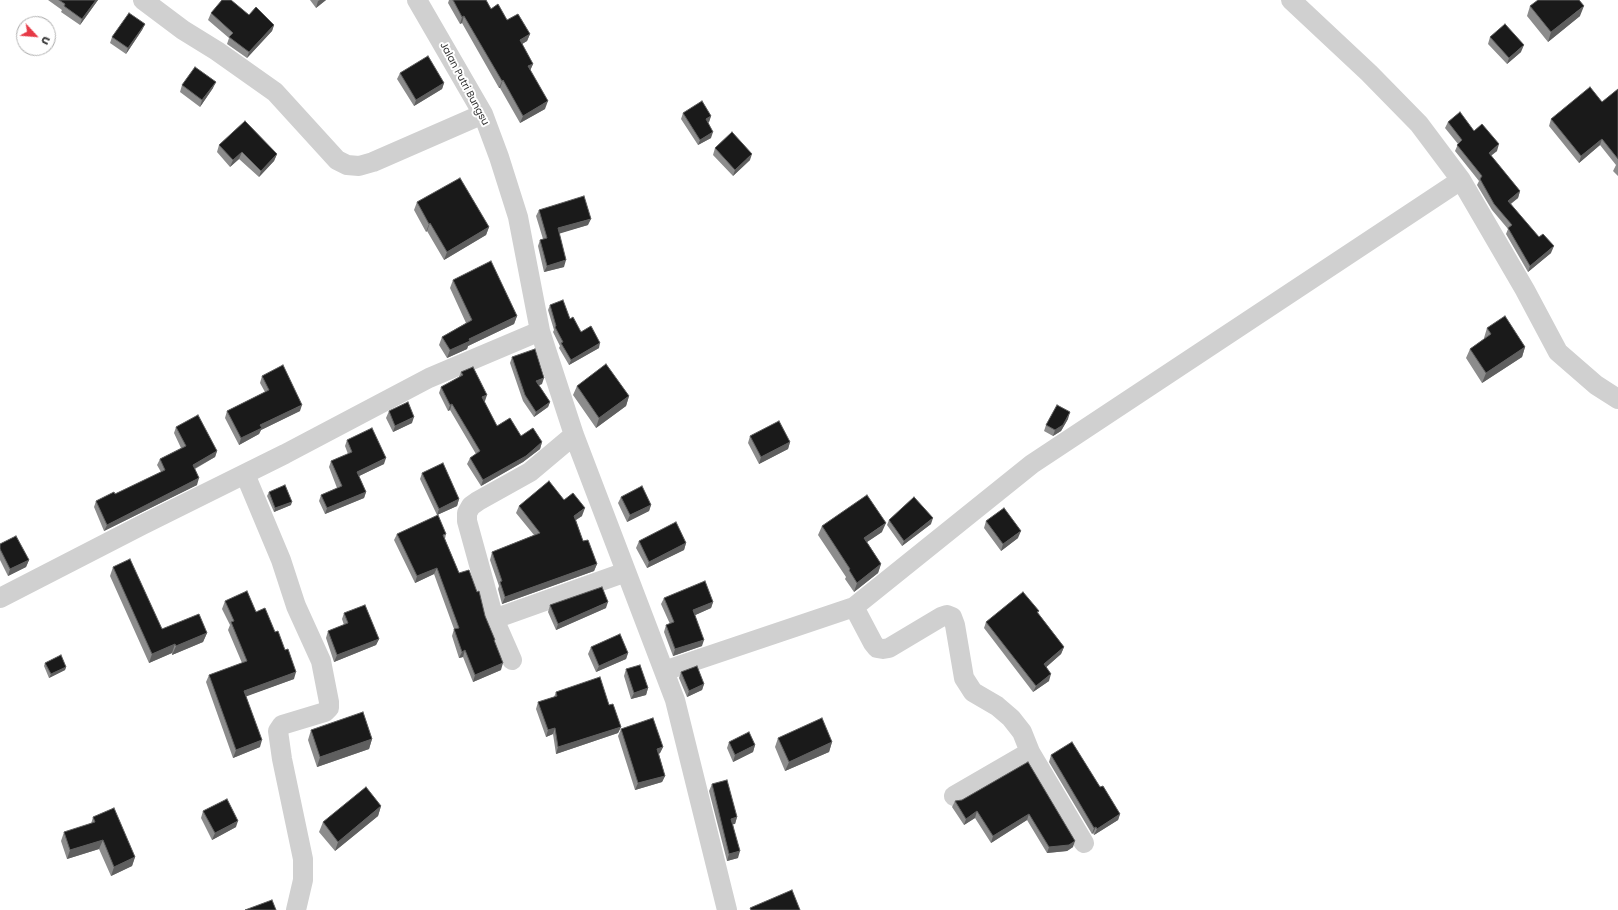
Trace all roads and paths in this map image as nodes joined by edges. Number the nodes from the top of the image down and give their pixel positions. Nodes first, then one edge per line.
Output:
1 (143, 0) edge
2 (417, 0) edge
3 (1292, 0) edge
4 (483, 114) junction
5 (1461, 180) junction
6 (540, 331) junction
7 (1618, 399) edge
8 (574, 435) junction
9 (245, 474) junction
10 (626, 572) junction
11 (0, 598) edge
12 (854, 607) junction
13 (494, 619) junction
14 (512, 660) dead end
15 (664, 671) junction
16 (1030, 752) junction
17 (954, 796) dead end
18 (1084, 843) dead end
19 (296, 910) edge
20 (728, 910) edge

1 - 4 street
2 - 4 street, Jalan Putri Bungsu
3 - 5 street
4 - 6 street, Jalan Putri Bungsu
5 - 7 street
5 - 12 street
6 - 8 street, Jalan Putri Bungsu
6 - 9 street
8 - 10 street, Jalan Putri Bungsu
8 - 13 street
9 - 11 street
9 - 19 street
10 - 13 street
10 - 15 street, Jalan Putri Bungsu
12 - 15 street
12 - 16 street
13 - 14 street
15 - 20 street, Jalan Putri Bungsu
16 - 17 street
16 - 18 street

